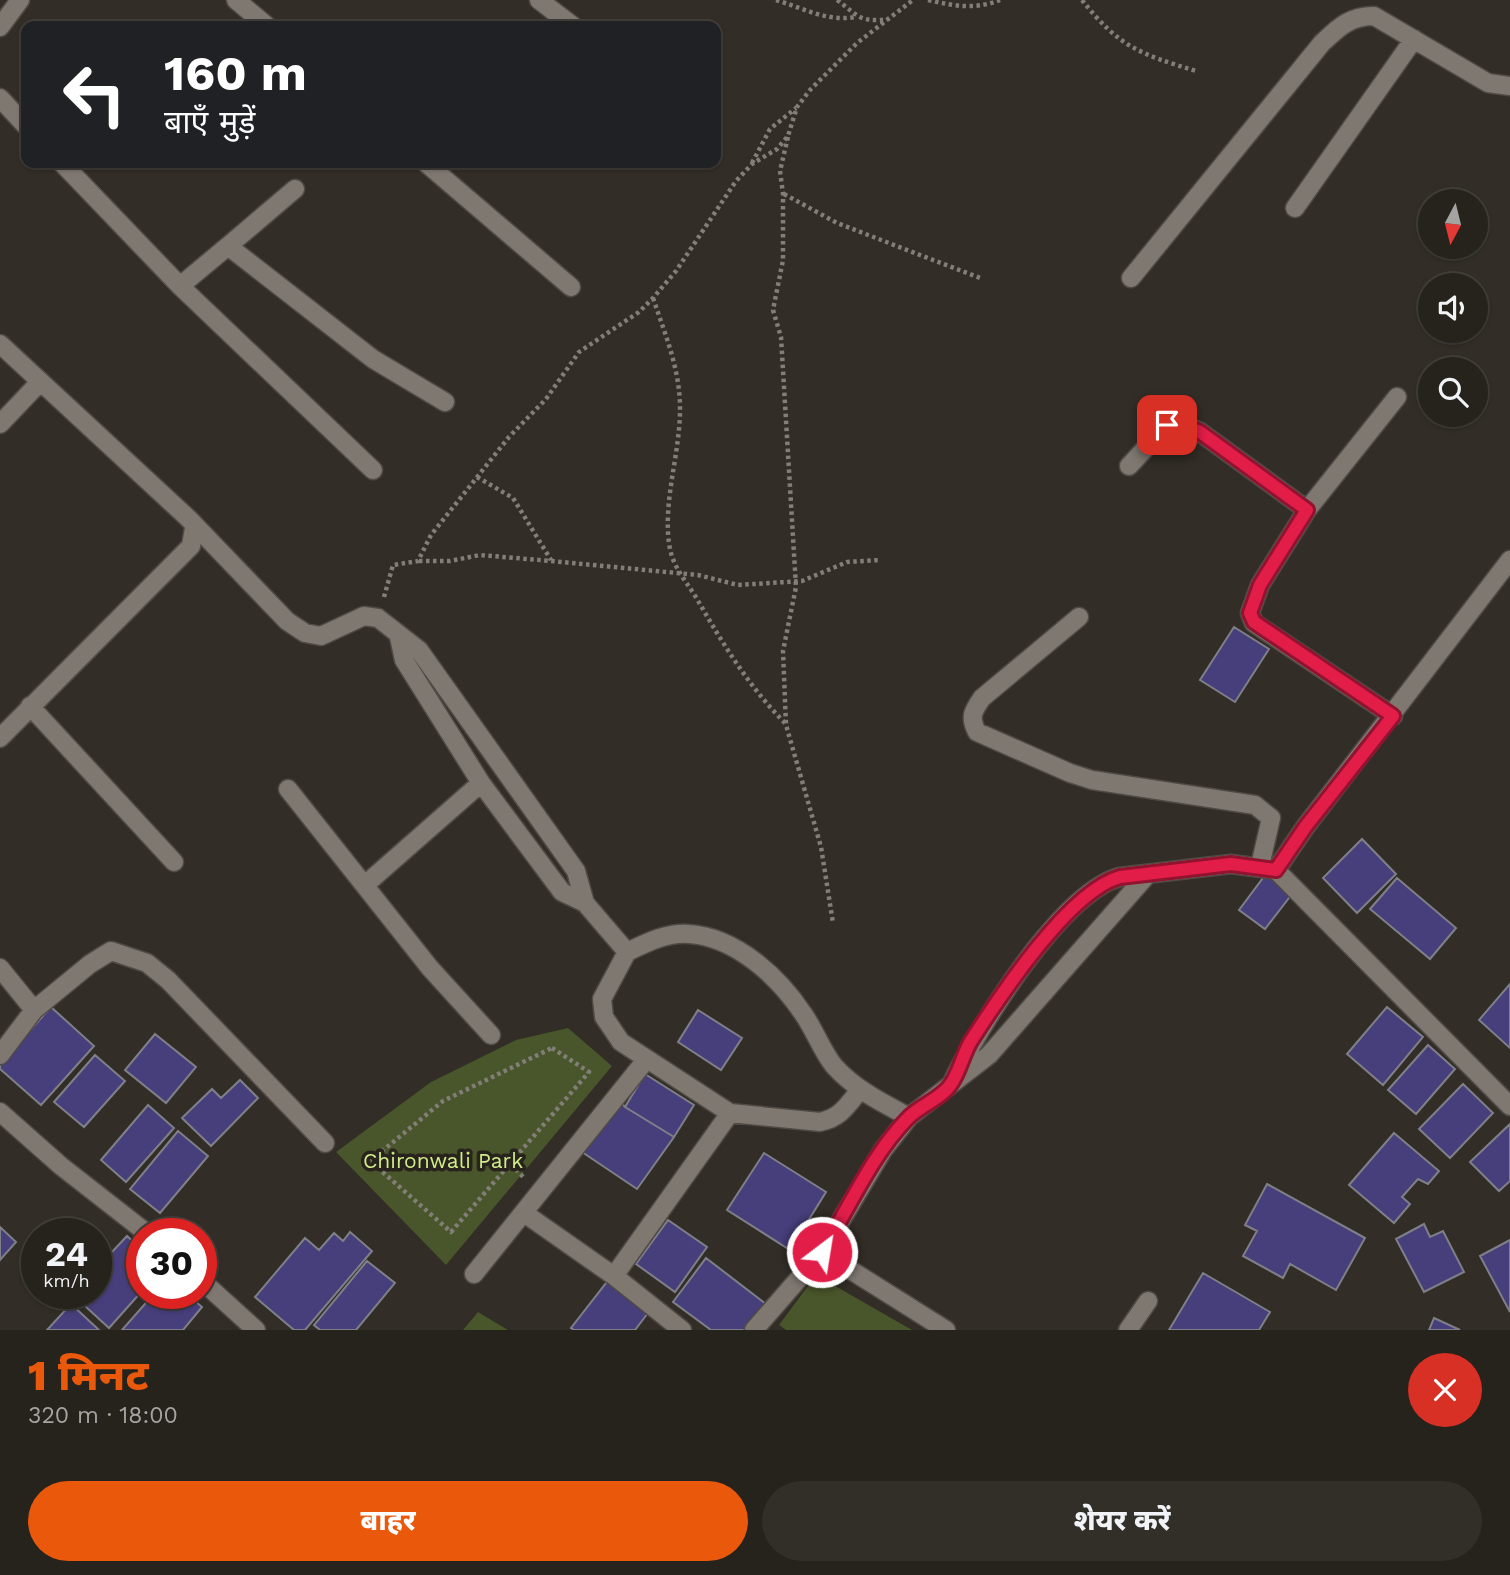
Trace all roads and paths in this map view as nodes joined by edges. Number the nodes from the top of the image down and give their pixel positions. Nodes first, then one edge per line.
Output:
1 (20, 0) edge
2 (236, 0) edge
3 (539, 0) edge
4 (776, 0) edge
5 (837, 0) edge
6 (913, 0) edge
7 (928, 0) edge
8 (1000, 0) edge
9 (1082, 0) edge
10 (855, 17) junction
11 (890, 19) junction
12 (261, 21) edge
13 (566, 21) edge
14 (0, 27) edge
15 (1414, 39) junction
16 (1196, 71) dead end
17 (1510, 86) edge
18 (0, 98) edge
19 (797, 107) junction
20 (21, 121) edge
21 (788, 136) junction
22 (751, 164) junction
23 (67, 168) edge
24 (432, 168) edge
25 (295, 189) dead end
26 (783, 194) junction
27 (1295, 208) dead end
28 (228, 246) junction
29 (980, 278) dead end
30 (1131, 278) dead end
31 (180, 286) junction
32 (571, 287) dead end
33 (653, 298) junction
34 (0, 344) edge
35 (40, 382) junction
36 (1397, 397) dead end
37 (444, 402) dead end
38 (0, 424) edge
39 (1129, 466) dead end
40 (373, 470) dead end
41 (477, 477) junction
42 (1307, 510) junction
43 (194, 528) junction
44 (880, 559) dead end
45 (1510, 560) edge
46 (418, 561) junction
47 (551, 561) junction
48 (676, 572) junction
49 (796, 582) junction
50 (1079, 617) dead end
51 (378, 618) junction
52 (399, 637) junction
53 (30, 706) junction
54 (1393, 716) junction
55 (786, 725) junction
56 (0, 738) edge
57 (481, 783) junction
58 (288, 789) dead end
59 (174, 862) dead end
60 (1268, 868) junction
61 (1147, 875) junction
62 (366, 884) junction
63 (585, 903) junction
64 (833, 923) dead end
65 (627, 952) junction
66 (0, 968) edge
67 (34, 1010) junction
68 (491, 1035) dead end
69 (0, 1055) edge
70 (646, 1060) junction
71 (950, 1087) junction
72 (859, 1091) junction
73 (1510, 1105) edge
74 (0, 1112) edge
75 (730, 1113) junction
76 (909, 1117) junction
77 (325, 1143) dead end
78 (524, 1213) junction
79 (128, 1218) edge
80 (450, 1231) joint
81 (822, 1252) junction
82 (474, 1274) dead end
83 (614, 1276) junction
84 (217, 1295) edge
85 (1148, 1301) dead end
86 (256, 1330) edge
87 (682, 1330) edge
88 (754, 1330) edge
89 (946, 1330) edge
90 (1128, 1330) edge

1 - 14 street
2 - 12 street
3 - 13 street
4 - 10 path
5 - 10 path
6 - 11 path
7 - 8 path
9 - 16 path
10 - 11 path
11 - 19 path
15 - 17 street
15 - 27 street
15 - 30 street
18 - 20 street
19 - 21 path
19 - 22 path
21 - 22 path
21 - 26 path
22 - 33 path
23 - 31 street
24 - 32 street
25 - 28 street
26 - 29 path
26 - 49 path
28 - 31 street
28 - 37 street
31 - 40 street
33 - 41 path
33 - 48 path
34 - 35 street
35 - 38 street
35 - 43 street
36 - 42 street
39 - 42 street
41 - 46 path
41 - 47 path
42 - 54 street
43 - 51 street
43 - 53 street
44 - 49 path
45 - 54 street
46 - 47 path
46 - 51 path
47 - 48 path
48 - 49 path
48 - 55 path
49 - 55 path
50 - 60 street
51 - 52 street
52 - 57 street
52 - 63 street
53 - 56 street
53 - 59 street
54 - 60 street
55 - 64 path
57 - 62 street
57 - 63 street
58 - 62 street
60 - 61 street
60 - 73 street
61 - 71 street
61 - 71 street
62 - 68 street
63 - 65 street
65 - 70 street
65 - 72 street
66 - 67 street
67 - 69 street
67 - 77 street
70 - 75 street
70 - 78 street
71 - 76 street
72 - 75 street
72 - 76 street
74 - 79 street
75 - 83 street
76 - 81 street
78 - 82 street
78 - 83 street
80 - 80 path
81 - 88 street
81 - 89 street
83 - 87 street
84 - 86 street
85 - 90 street

